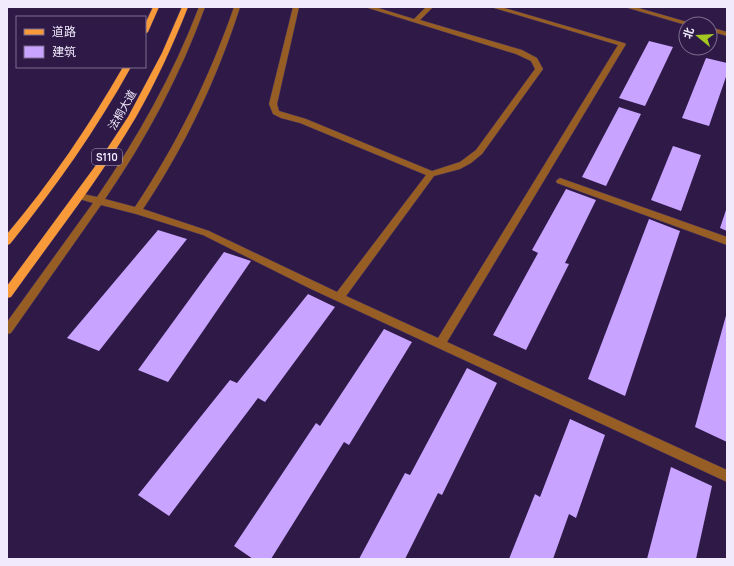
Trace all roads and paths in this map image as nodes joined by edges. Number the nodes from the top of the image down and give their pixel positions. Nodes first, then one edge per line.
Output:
1 (156, 7) edge
2 (185, 7) edge
3 (202, 7) edge
4 (237, 7) edge
5 (296, 7) edge
6 (368, 7) edge
7 (430, 7) edge
8 (494, 7) edge
9 (628, 7) edge
10 (678, 20) edge
11 (416, 21) junction
12 (146, 30) edge
13 (126, 68) edge
14 (431, 174) junction
15 (560, 181) dead end
16 (79, 196) junction
17 (99, 201) junction
18 (137, 211) junction
19 (7, 241) edge
20 (727, 241) edge
21 (7, 294) edge
22 (339, 297) junction
23 (7, 330) edge
24 (440, 343) junction
25 (727, 476) edge

1 - 12 main road
2 - 16 main road, 法桐大道 / S110
3 - 17 street
4 - 18 street
5 - 14 street
6 - 11 street
7 - 11 street
8 - 24 street
9 - 10 street
11 - 14 street
13 - 19 main road, 法桐大道 / S110
14 - 22 street
15 - 20 street
16 - 17 street
16 - 21 main road, 法桐大道 / S110
17 - 18 street
17 - 23 street
18 - 22 street
22 - 24 street
24 - 25 street

